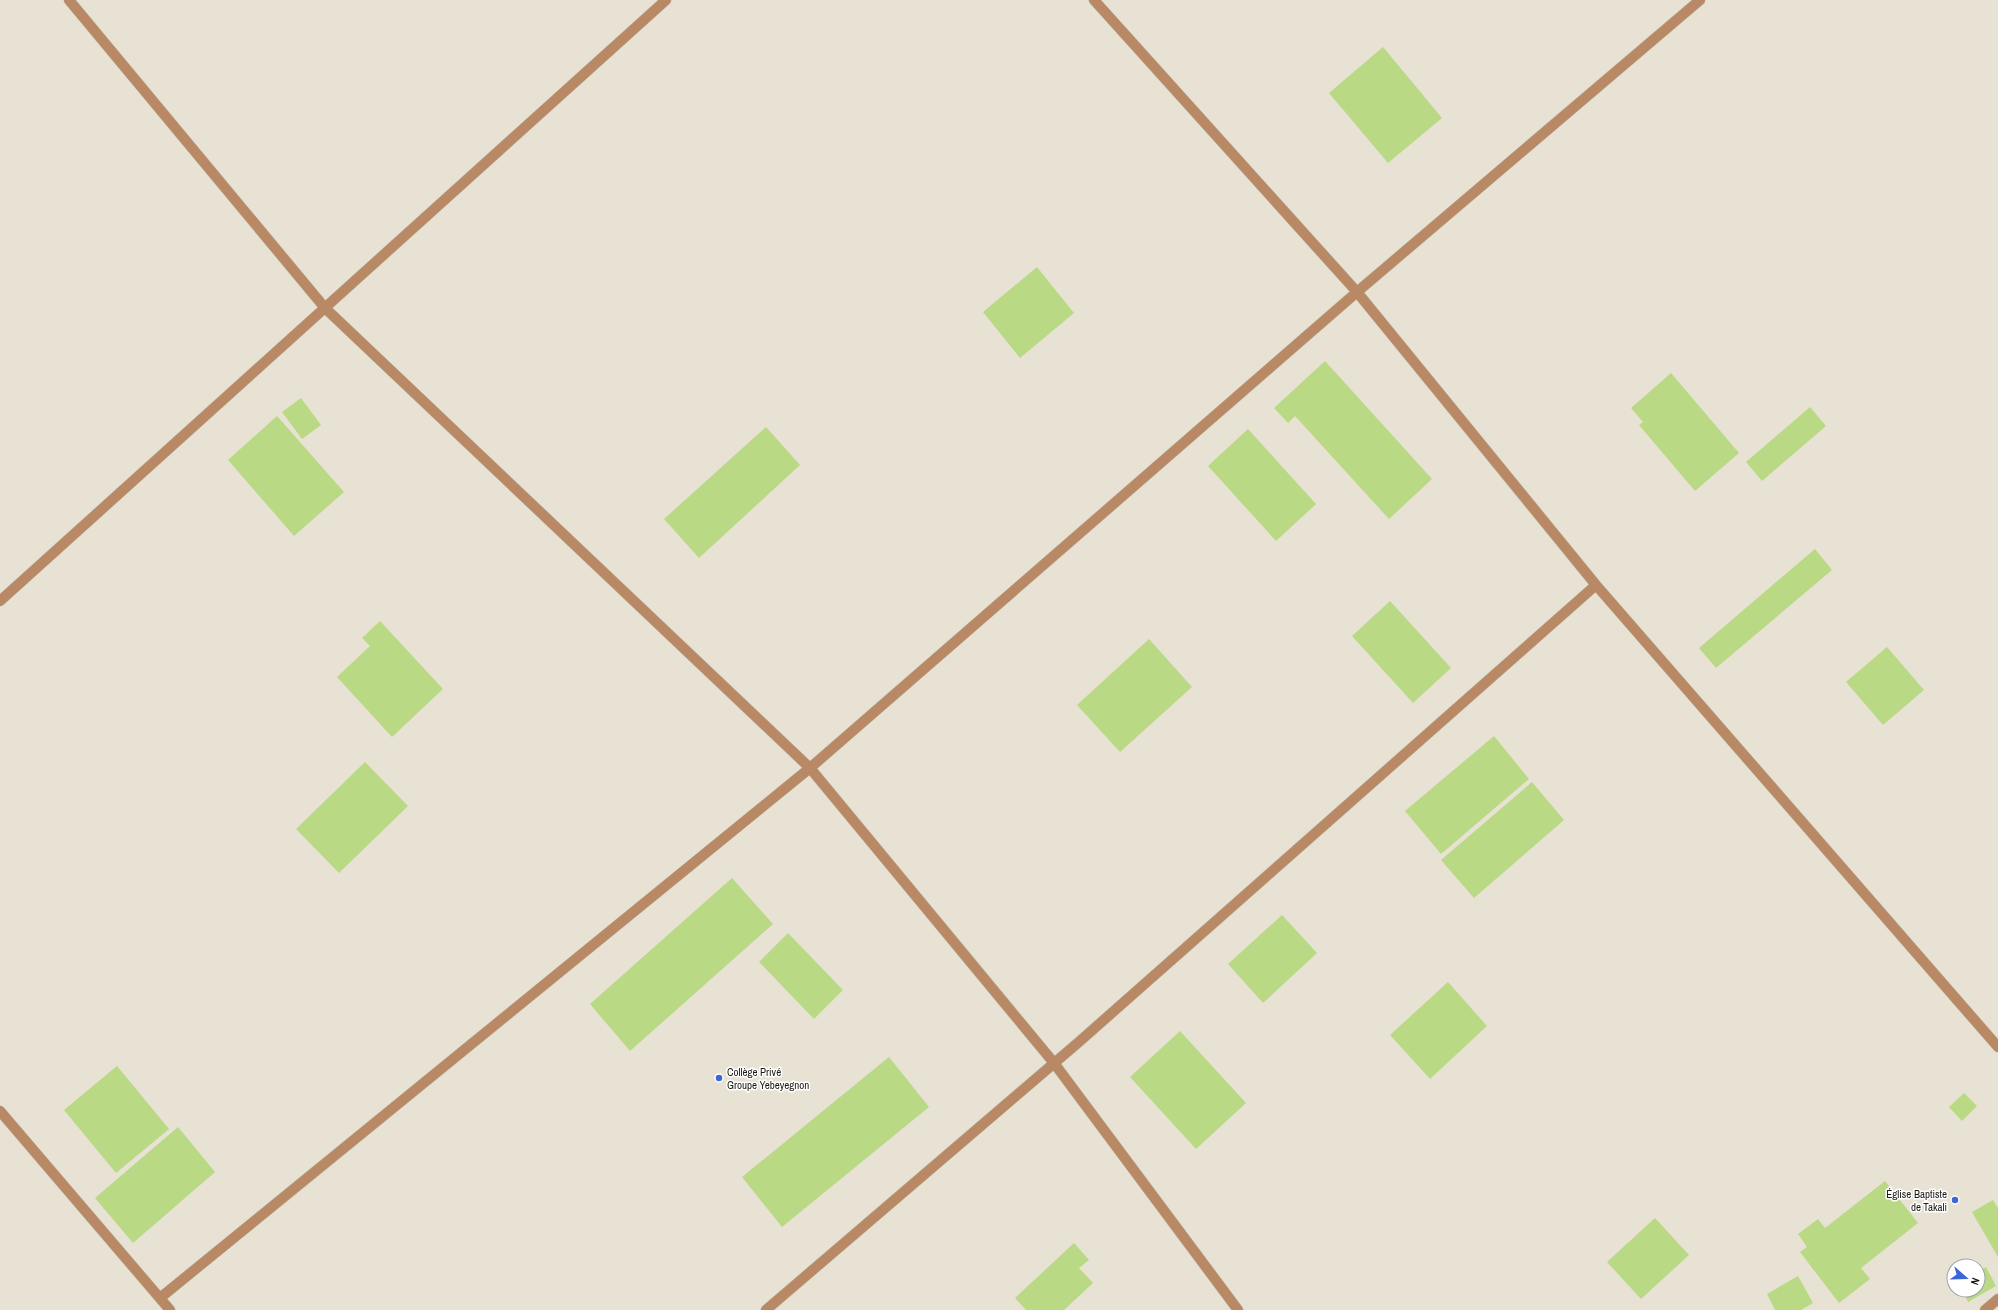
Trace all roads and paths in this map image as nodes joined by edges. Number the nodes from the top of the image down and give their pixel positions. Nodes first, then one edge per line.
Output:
1 (69, 0) edge
2 (666, 0) edge
3 (1094, 0) edge
4 (1700, 0) edge
5 (1357, 292) junction
6 (325, 308) junction
7 (1596, 584) junction
8 (0, 602) edge
9 (810, 768) junction
10 (1998, 1047) edge
11 (1054, 1064) junction
12 (0, 1112) edge
13 (160, 1298) junction
14 (1998, 1298) edge
15 (170, 1310) edge
16 (766, 1310) edge
17 (1238, 1310) edge
18 (1985, 1310) edge

1 - 6 street
2 - 6 street
3 - 5 street
4 - 5 street
5 - 7 street
5 - 9 street
6 - 8 street
6 - 9 street
7 - 10 street
7 - 11 street
9 - 11 street
9 - 13 street
11 - 16 street
11 - 17 street
12 - 13 street
13 - 15 street
14 - 18 street

